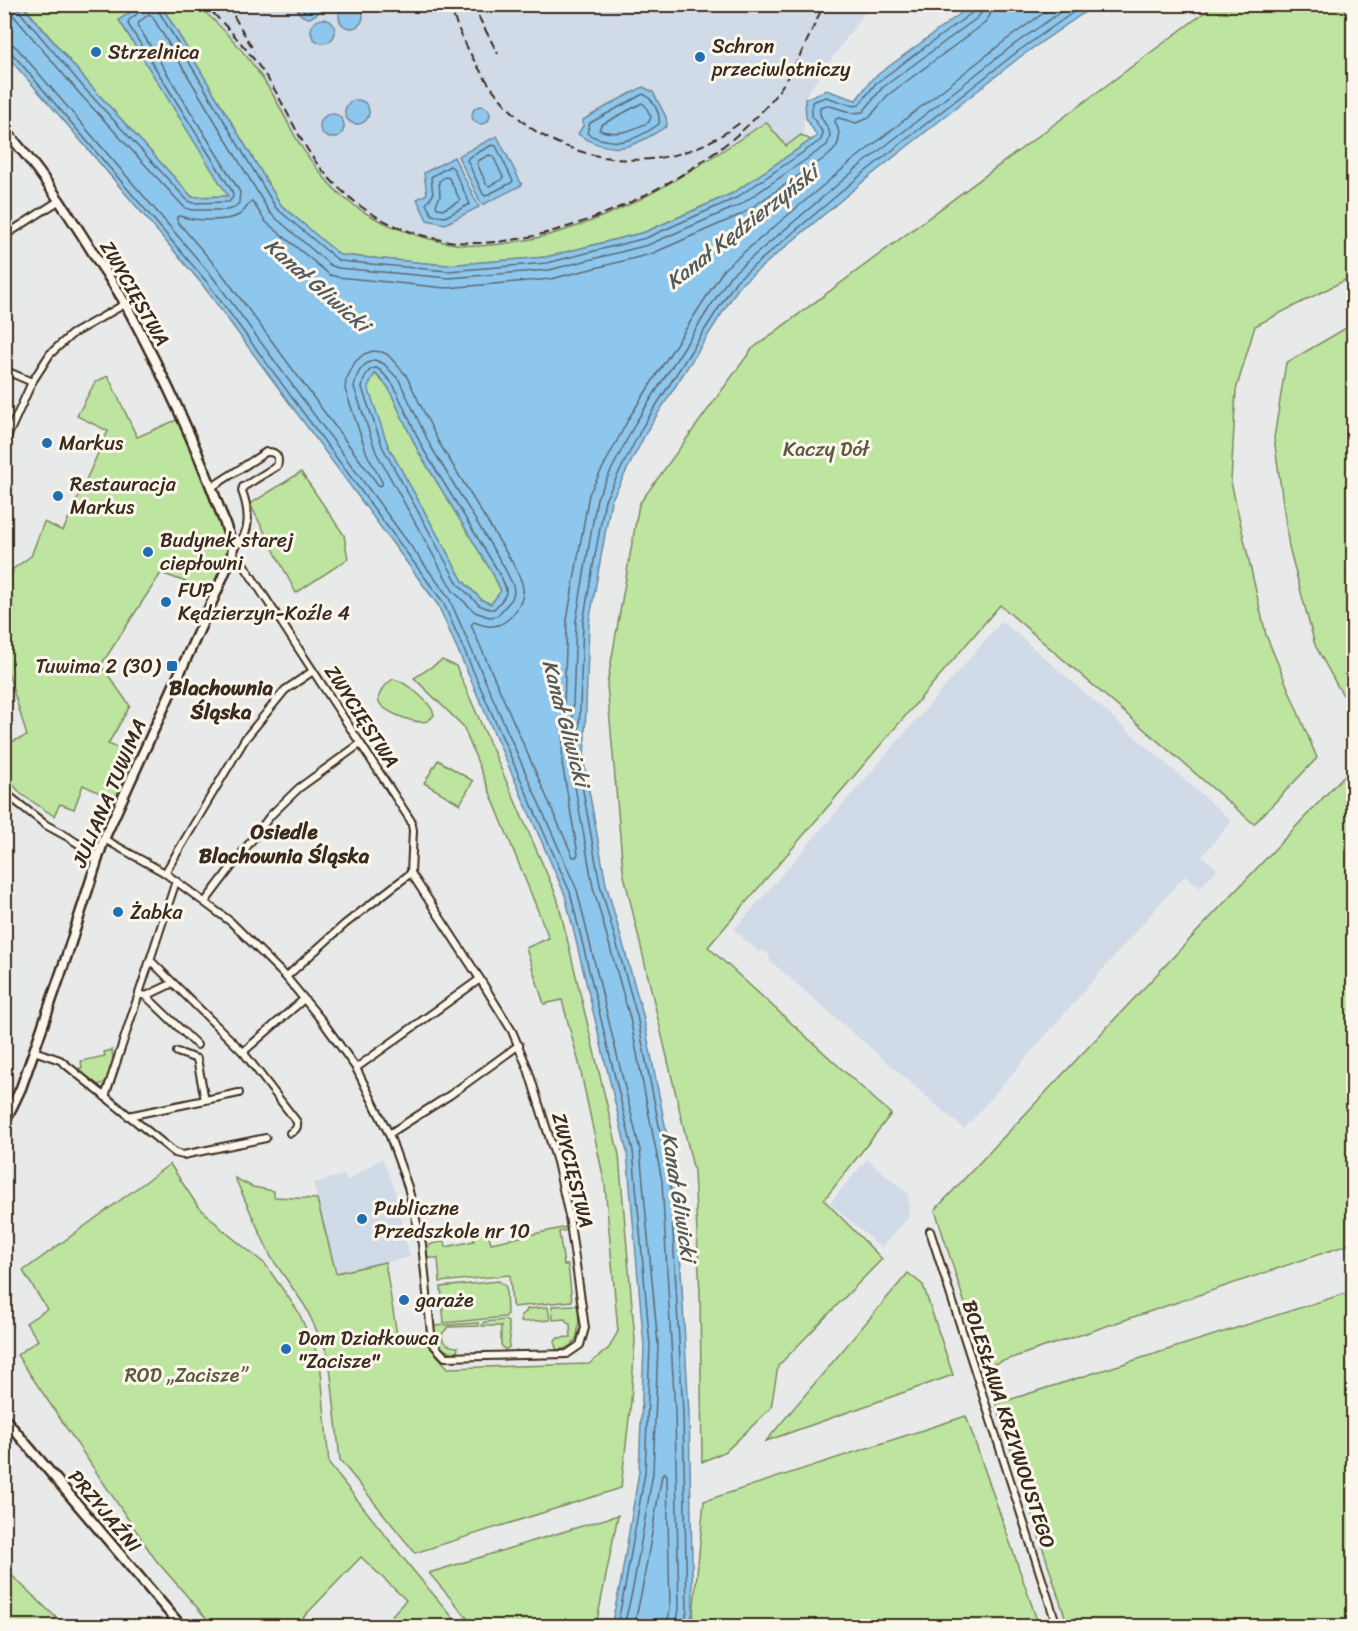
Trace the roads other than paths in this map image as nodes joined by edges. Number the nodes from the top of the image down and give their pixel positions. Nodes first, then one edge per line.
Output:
1 (4, 129) edge
2 (60, 200) junction
3 (4, 236) edge
4 (125, 304) junction
5 (4, 369) edge
6 (32, 382) junction
7 (4, 444) edge
8 (212, 487) junction
9 (233, 551) junction
10 (313, 671) junction
11 (360, 744) junction
12 (4, 792) edge
13 (104, 839) junction
14 (97, 856) junction
15 (165, 873) junction
16 (411, 873) junction
17 (176, 881) junction
18 (205, 902) junction
19 (150, 960) junction
20 (286, 977) junction
21 (480, 979) junction
22 (172, 982) junction
23 (142, 995) junction
24 (304, 999) junction
25 (197, 1045) dead end
26 (519, 1045) junction
27 (34, 1051) junction
28 (177, 1052) dead end
29 (243, 1052) junction
30 (356, 1068) junction
31 (240, 1093) dead end
32 (105, 1097) junction
33 (205, 1100) junction
34 (128, 1116) junction
35 (4, 1124) edge
36 (290, 1133) dead end
37 (389, 1134) junction
38 (266, 1138) dead end
39 (930, 1231) dead end
40 (4, 1418) edge
41 (181, 1626) edge
42 (1057, 1626) edge

1 - 2 street, ZWYCIĘSTWA
2 - 3 street
2 - 4 street, ZWYCIĘSTWA
4 - 6 street
4 - 8 street, ZWYCIĘSTWA
5 - 6 street
6 - 7 street
8 - 9 street, ZWYCIĘSTWA
8 - 9 street
9 - 10 street, ZWYCIĘSTWA
9 - 13 street, JULIANA TUWIMA
10 - 11 street, ZWYCIĘSTWA
10 - 15 street
11 - 16 street, ZWYCIĘSTWA
11 - 18 street
12 - 14 street
13 - 14 street, JULIANA TUWIMA
13 - 15 street
14 - 27 street, JULIANA TUWIMA
15 - 17 street
16 - 20 street
16 - 21 street, ZWYCIĘSTWA
17 - 18 street
17 - 19 street
18 - 20 street
19 - 22 street
19 - 23 street
20 - 24 street
21 - 26 street, ZWYCIĘSTWA
21 - 30 street
22 - 23 street
22 - 29 street
23 - 25 street
23 - 32 street
24 - 29 street
24 - 30 street
26 - 37 street
26 - 37 street, ZWYCIĘSTWA
27 - 32 street
27 - 35 street, JULIANA TUWIMA
28 - 33 street
29 - 36 street
30 - 37 street
31 - 33 street
32 - 34 street
33 - 34 street
34 - 38 street
39 - 42 street, BOLESŁAWA KRZYWOUSTEGO
40 - 41 street, PRZYJAŹNI

